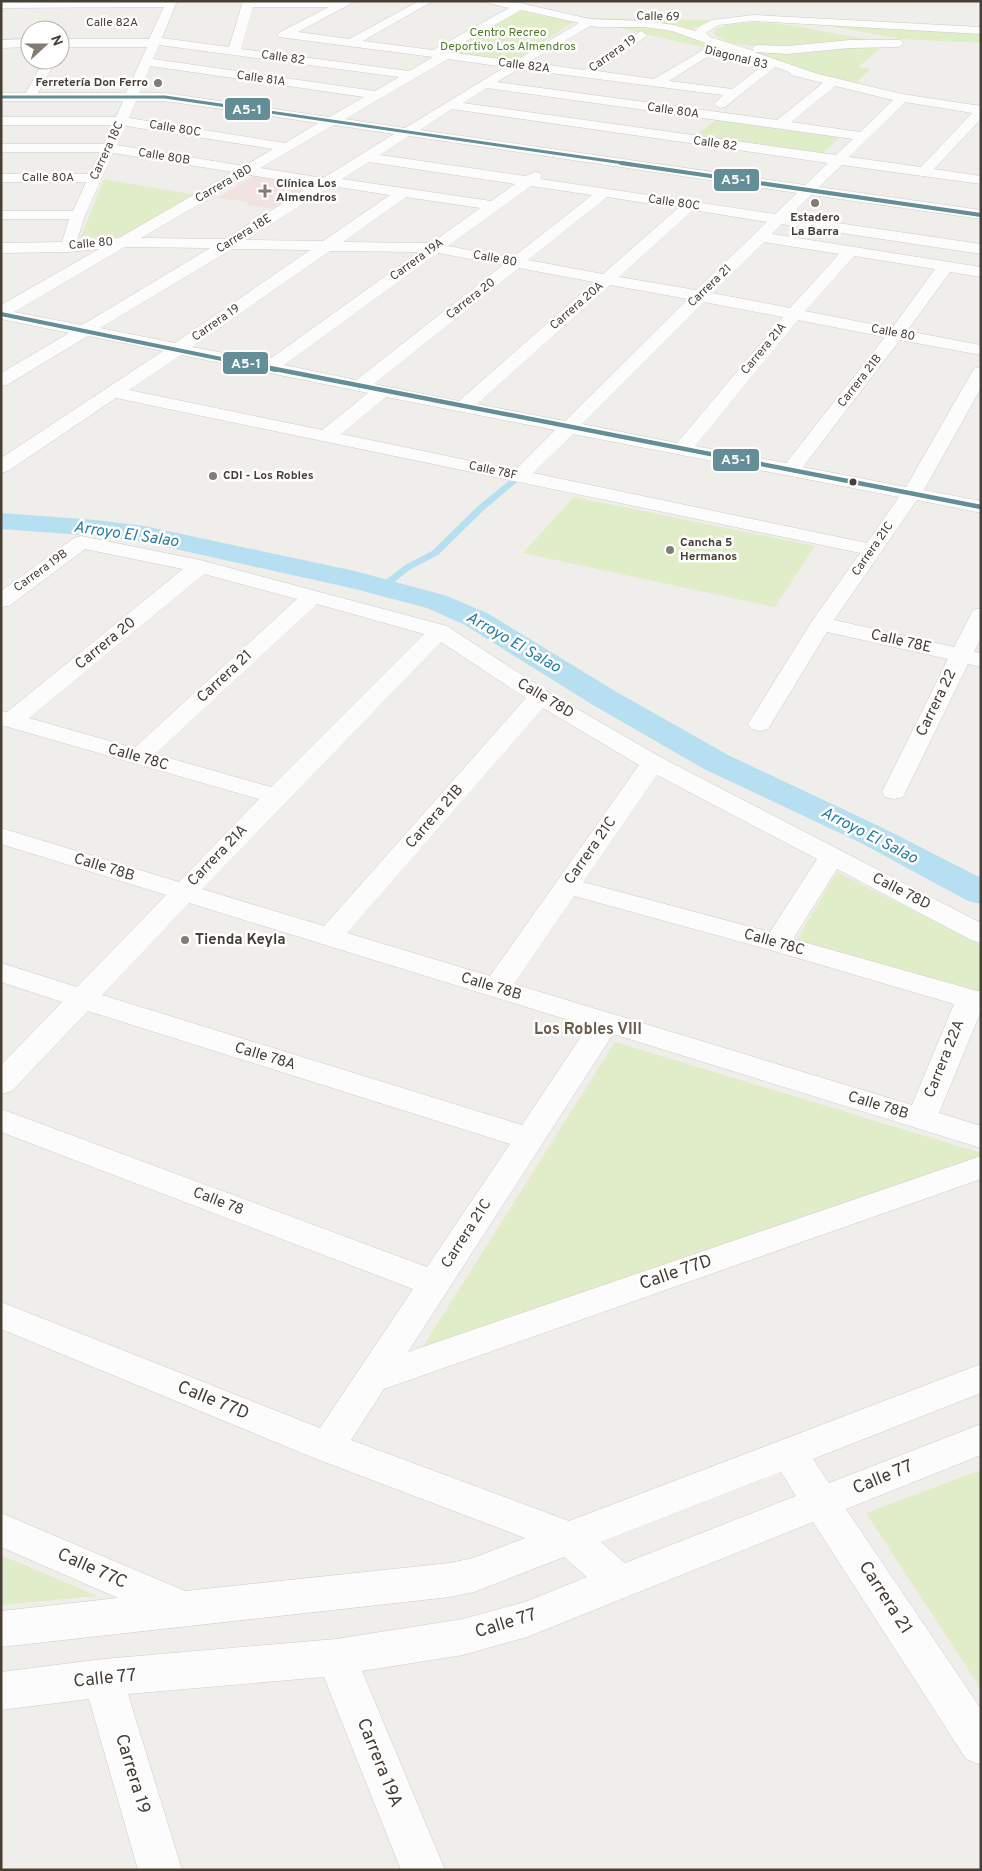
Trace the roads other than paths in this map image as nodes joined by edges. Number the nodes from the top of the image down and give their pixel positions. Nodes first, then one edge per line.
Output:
1 (428, 1) edge
2 (492, 1) edge
3 (171, 3) edge
4 (249, 3) edge
5 (349, 3) edge
6 (1, 5) edge
7 (520, 6) junction
8 (563, 16) junction
9 (752, 18) junction
10 (774, 19) junction
11 (283, 20) dead end
12 (312, 20) junction
13 (588, 22) junction
14 (981, 32) edge
15 (284, 34) junction
16 (154, 42) junction
17 (20, 43) edge
18 (70, 43) edge
19 (350, 43) junction
20 (1, 44) edge
21 (710, 44) junction
22 (689, 46) dead end
23 (234, 51) junction
24 (248, 53) junction
25 (440, 55) junction
26 (146, 62) junction
27 (516, 65) junction
28 (770, 66) junction
29 (44, 70) edge
30 (586, 74) junction
31 (411, 75) junction
32 (813, 76) junction
33 (833, 81) junction
34 (656, 83) junction
35 (484, 84) junction
36 (1, 92) edge
37 (32, 92) junction
38 (132, 93) junction
39 (734, 93) junction
40 (376, 95) junction
41 (1, 97) edge
42 (902, 98) junction
43 (450, 105) junction
44 (981, 110) edge
45 (704, 116) junction
46 (121, 121) junction
47 (331, 121) junction
48 (1, 122) edge
49 (780, 125) junction
50 (406, 132) junction
51 (862, 136) junction
52 (674, 138) junction
53 (287, 147) junction
54 (1, 148) edge
55 (108, 148) junction
56 (565, 156) junction
57 (366, 157) junction
58 (839, 161) junction
59 (248, 171) junction
60 (924, 172) junction
61 (1, 178) edge
62 (94, 178) junction
63 (981, 180) edge
64 (528, 181) junction
65 (328, 182) junction
66 (808, 191) junction
67 (404, 192) junction
68 (605, 192) junction
69 (690, 205) junction
70 (493, 206) junction
71 (78, 215) junction
72 (981, 215) edge
73 (1, 216) edge
74 (780, 218) junction
75 (760, 237) junction
76 (122, 242) junction
77 (227, 245) junction
78 (327, 246) junction
79 (68, 247) junction
80 (433, 248) junction
81 (981, 249) edge
82 (5, 250) edge
83 (850, 251) junction
84 (517, 262) junction
85 (946, 266) junction
86 (981, 272) edge
87 (608, 280) junction
88 (700, 296) junction
89 (1, 313) edge
90 (794, 314) junction
91 (86, 330) junction
92 (896, 334) junction
93 (179, 348) junction
94 (981, 350) edge
95 (270, 366) junction
96 (981, 372) edge
97 (1, 381) edge
98 (360, 386) junction
99 (382, 391) junction
100 (114, 392) junction
101 (464, 406) junction
102 (569, 427) junction
103 (326, 436) junction
104 (682, 449) junction
105 (1, 467) edge
106 (791, 470) junction
107 (520, 477) junction
108 (912, 493) junction
109 (981, 507) edge
110 (81, 542) joint
111 (873, 550) junction
112 (200, 566) junction
113 (313, 596) junction
114 (1, 601) edge
115 (981, 615) edge
116 (821, 624) junction
117 (439, 631) junction
118 (971, 658) edge
119 (540, 697) junction
120 (6, 720) edge
121 (760, 724) dead end
122 (137, 758) junction
123 (653, 763) junction
124 (894, 792) dead end
125 (276, 796) junction
126 (1, 836) edge
127 (832, 856) junction
128 (566, 886) junction
129 (184, 893) junction
130 (981, 934) edge
131 (329, 937) junction
132 (777, 943) junction
133 (1, 972) edge
134 (496, 988) junction
135 (82, 1000) junction
136 (975, 1001) edge
137 (606, 1022) junction
138 (1, 1084) edge
139 (921, 1119) junction
140 (1, 1120) edge
141 (981, 1137) edge
142 (530, 1139) junction
143 (981, 1167) edge
144 (434, 1284) junction
145 (1, 1315) edge
146 (981, 1378) edge
147 (372, 1379) junction
148 (981, 1439) edge
149 (327, 1446) junction
150 (788, 1452) junction
151 (823, 1502) junction
152 (1, 1529) edge
153 (569, 1538) junction
154 (621, 1582) junction
155 (183, 1609) junction
156 (1, 1629) edge
157 (336, 1657) junction
158 (103, 1678) junction
159 (1, 1691) edge
160 (977, 1733) edge
161 (160, 1870) edge
162 (423, 1870) edge

1 - 19 street
2 - 7 street
3 - 6 street
3 - 16 street, Carrera 18C
4 - 5 street
4 - 23 street
5 - 12 street
7 - 8 street
7 - 25 street, Carrera 18D
8 - 9 street, Calle 69
8 - 13 street
9 - 10 street
9 - 21 street
10 - 14 street
10 - 21 street
11 - 12 street
12 - 15 street
13 - 21 street
13 - 27 street, Carrera 18E
13 - 30 street, Carrera 19
15 - 19 street, Calle 82A
15 - 24 street
16 - 18 street, Calle 82
16 - 23 street, Calle 82
16 - 26 street, Carrera 18C
17 - 20 street
19 - 25 street, Calle 82A
21 - 22 street, Diagonal 83
21 - 28 street, Diagonal 83
21 - 32 street
21 - 34 street
23 - 24 street, Calle 82
24 - 31 street, Calle 82
25 - 27 street, Calle 82A
25 - 31 street, Carrera 18D
26 - 38 street, Carrera 18C
26 - 40 street, Calle 81A
27 - 30 street, Calle 82A
27 - 35 street, Carrera 18E
28 - 32 street, Diagonal 83
28 - 39 street
29 - 37 street
30 - 34 street, Calle 82A
31 - 40 street, Carrera 18D
32 - 33 street, Diagonal 83
33 - 42 street, Diagonal 83
33 - 49 street
34 - 39 street, Calle 82A
35 - 43 street, Carrera 18E
35 - 45 street, Calle 80A
36 - 37 street
37 - 38 street
38 - 41 street
38 - 46 street, Carrera 18C
38 - 47 street
39 - 45 street
40 - 47 street, Carrera 18D
42 - 44 street, Diagonal 83
42 - 51 street, Carrera 21
43 - 50 street, Carrera 18E
43 - 52 street, Calle 82
44 - 60 street
45 - 49 street, Calle 80A
45 - 52 street
46 - 48 street, Calle 80C
46 - 53 street, Calle 80C
46 - 55 street, Carrera 18C
47 - 50 street
47 - 53 street, Carrera 18D
49 - 51 street, Calle 80A
50 - 56 street
50 - 57 street, Carrera 18E
51 - 58 street, Carrera 21
52 - 58 street, Calle 82
53 - 59 street, Carrera 18D
54 - 55 street, Calle 80B
55 - 59 street, Calle 80B
55 - 62 street, Carrera 18C
56 - 64 street, Carrera 19A
56 - 66 street
57 - 64 street, Calle 80C
57 - 65 street, Carrera 18E
58 - 60 street, Calle 82
58 - 66 street, Carrera 21
59 - 65 street, Calle 80B
59 - 76 street, Carrera 18D
60 - 63 street, Calle 82
61 - 62 street, Calle 80A
62 - 71 street, Carrera 18C
64 - 68 street, Calle 80C
64 - 70 street, Carrera 19A
65 - 67 street, Calle 80B
65 - 77 street, Carrera 18E
66 - 72 street
66 - 74 street, Carrera 21
67 - 70 street, Calle 80B
67 - 78 street, Carrera 19
68 - 69 street, Calle 80C
68 - 84 street, Carrera 20
69 - 74 street, Calle 80C
69 - 87 street, Carrera 20A
70 - 80 street, Carrera 19A
71 - 73 street
71 - 79 street, Carrera 18C
74 - 75 street, Carrera 21
74 - 81 street, Calle 80C
75 - 83 street
75 - 88 street, Carrera 21
76 - 77 street, Calle 80
76 - 79 street, Calle 80
76 - 89 street, Carrera 18D
77 - 78 street, Calle 80
77 - 91 street, Carrera 18E
78 - 80 street, Calle 80
78 - 93 street, Carrera 19
79 - 82 street, Calle 80
80 - 84 street, Calle 80
80 - 95 street, Carrera 19A
83 - 85 street
83 - 90 street, Carrera 21A
84 - 87 street, Calle 80
84 - 98 street, Carrera 20
85 - 86 street
85 - 92 street, Carrera 21B
87 - 88 street, Calle 80
87 - 101 street, Carrera 20A
88 - 90 street, Calle 80
88 - 102 street, Carrera 21
89 - 91 street
90 - 92 street, Calle 80
90 - 104 street, Carrera 21A
91 - 93 street
91 - 97 street, Carrera 18E
92 - 94 street, Calle 80
92 - 106 street, Carrera 21B
93 - 95 street
93 - 100 street, Carrera 19
95 - 98 street
96 - 108 street, Carrera 21C
98 - 99 street
99 - 101 street
99 - 103 street
100 - 103 street, Calle 78F
100 - 105 street, Carrera 19
101 - 102 street
102 - 104 street
102 - 107 street, Carrera 21
103 - 107 street, Calle 78F
104 - 106 street
106 - 108 street
107 - 111 street, Calle 78F
108 - 109 street
108 - 111 street, Carrera 21C
110 - 112 street, Calle 78D
110 - 114 street, Carrera 19B
111 - 116 street, Carrera 21C
112 - 113 street, Calle 78D
112 - 120 street, Carrera 20
113 - 117 street, Calle 78D
113 - 122 street, Carrera 21
115 - 118 street, Carrera 22
116 - 118 street, Calle 78E
116 - 121 street, Carrera 21C
117 - 119 street, Calle 78D
117 - 125 street, Carrera 21A
118 - 124 street, Carrera 22
119 - 123 street, Calle 78D
119 - 131 street, Carrera 21B
120 - 122 street, Calle 78C
122 - 125 street, Calle 78C
123 - 127 street, Calle 78D
123 - 128 street, Carrera 21C
125 - 129 street, Carrera 21A
126 - 129 street, Calle 78B
127 - 130 street, Calle 78D
127 - 132 street
128 - 132 street, Calle 78C
128 - 134 street, Carrera 21C
129 - 131 street, Calle 78B
129 - 135 street, Carrera 21A
131 - 134 street, Calle 78B
132 - 136 street, Calle 78C
133 - 135 street, Calle 78A
134 - 137 street, Calle 78B
135 - 138 street, Carrera 21A
135 - 142 street, Calle 78A
136 - 139 street, Carrera 22A
137 - 139 street, Calle 78B
137 - 142 street, Carrera 21C
139 - 141 street, Calle 78B
140 - 144 street, Calle 78
142 - 144 street, Carrera 21C
143 - 147 street, Calle 77D
144 - 147 street, Carrera 21C
145 - 149 street, Calle 77D
146 - 150 street
147 - 149 street, Carrera 21C
148 - 151 street, Calle 77
149 - 153 street, Calle 77D
150 - 151 street, Carrera 21
150 - 153 street
151 - 154 street, Calle 77
151 - 160 street, Carrera 21
152 - 155 street, Calle 77C
153 - 154 street
153 - 155 street
154 - 157 street, Calle 77
155 - 156 street
157 - 158 street, Calle 77
157 - 162 street, Carrera 19A
158 - 159 street, Calle 77
158 - 161 street, Carrera 19

